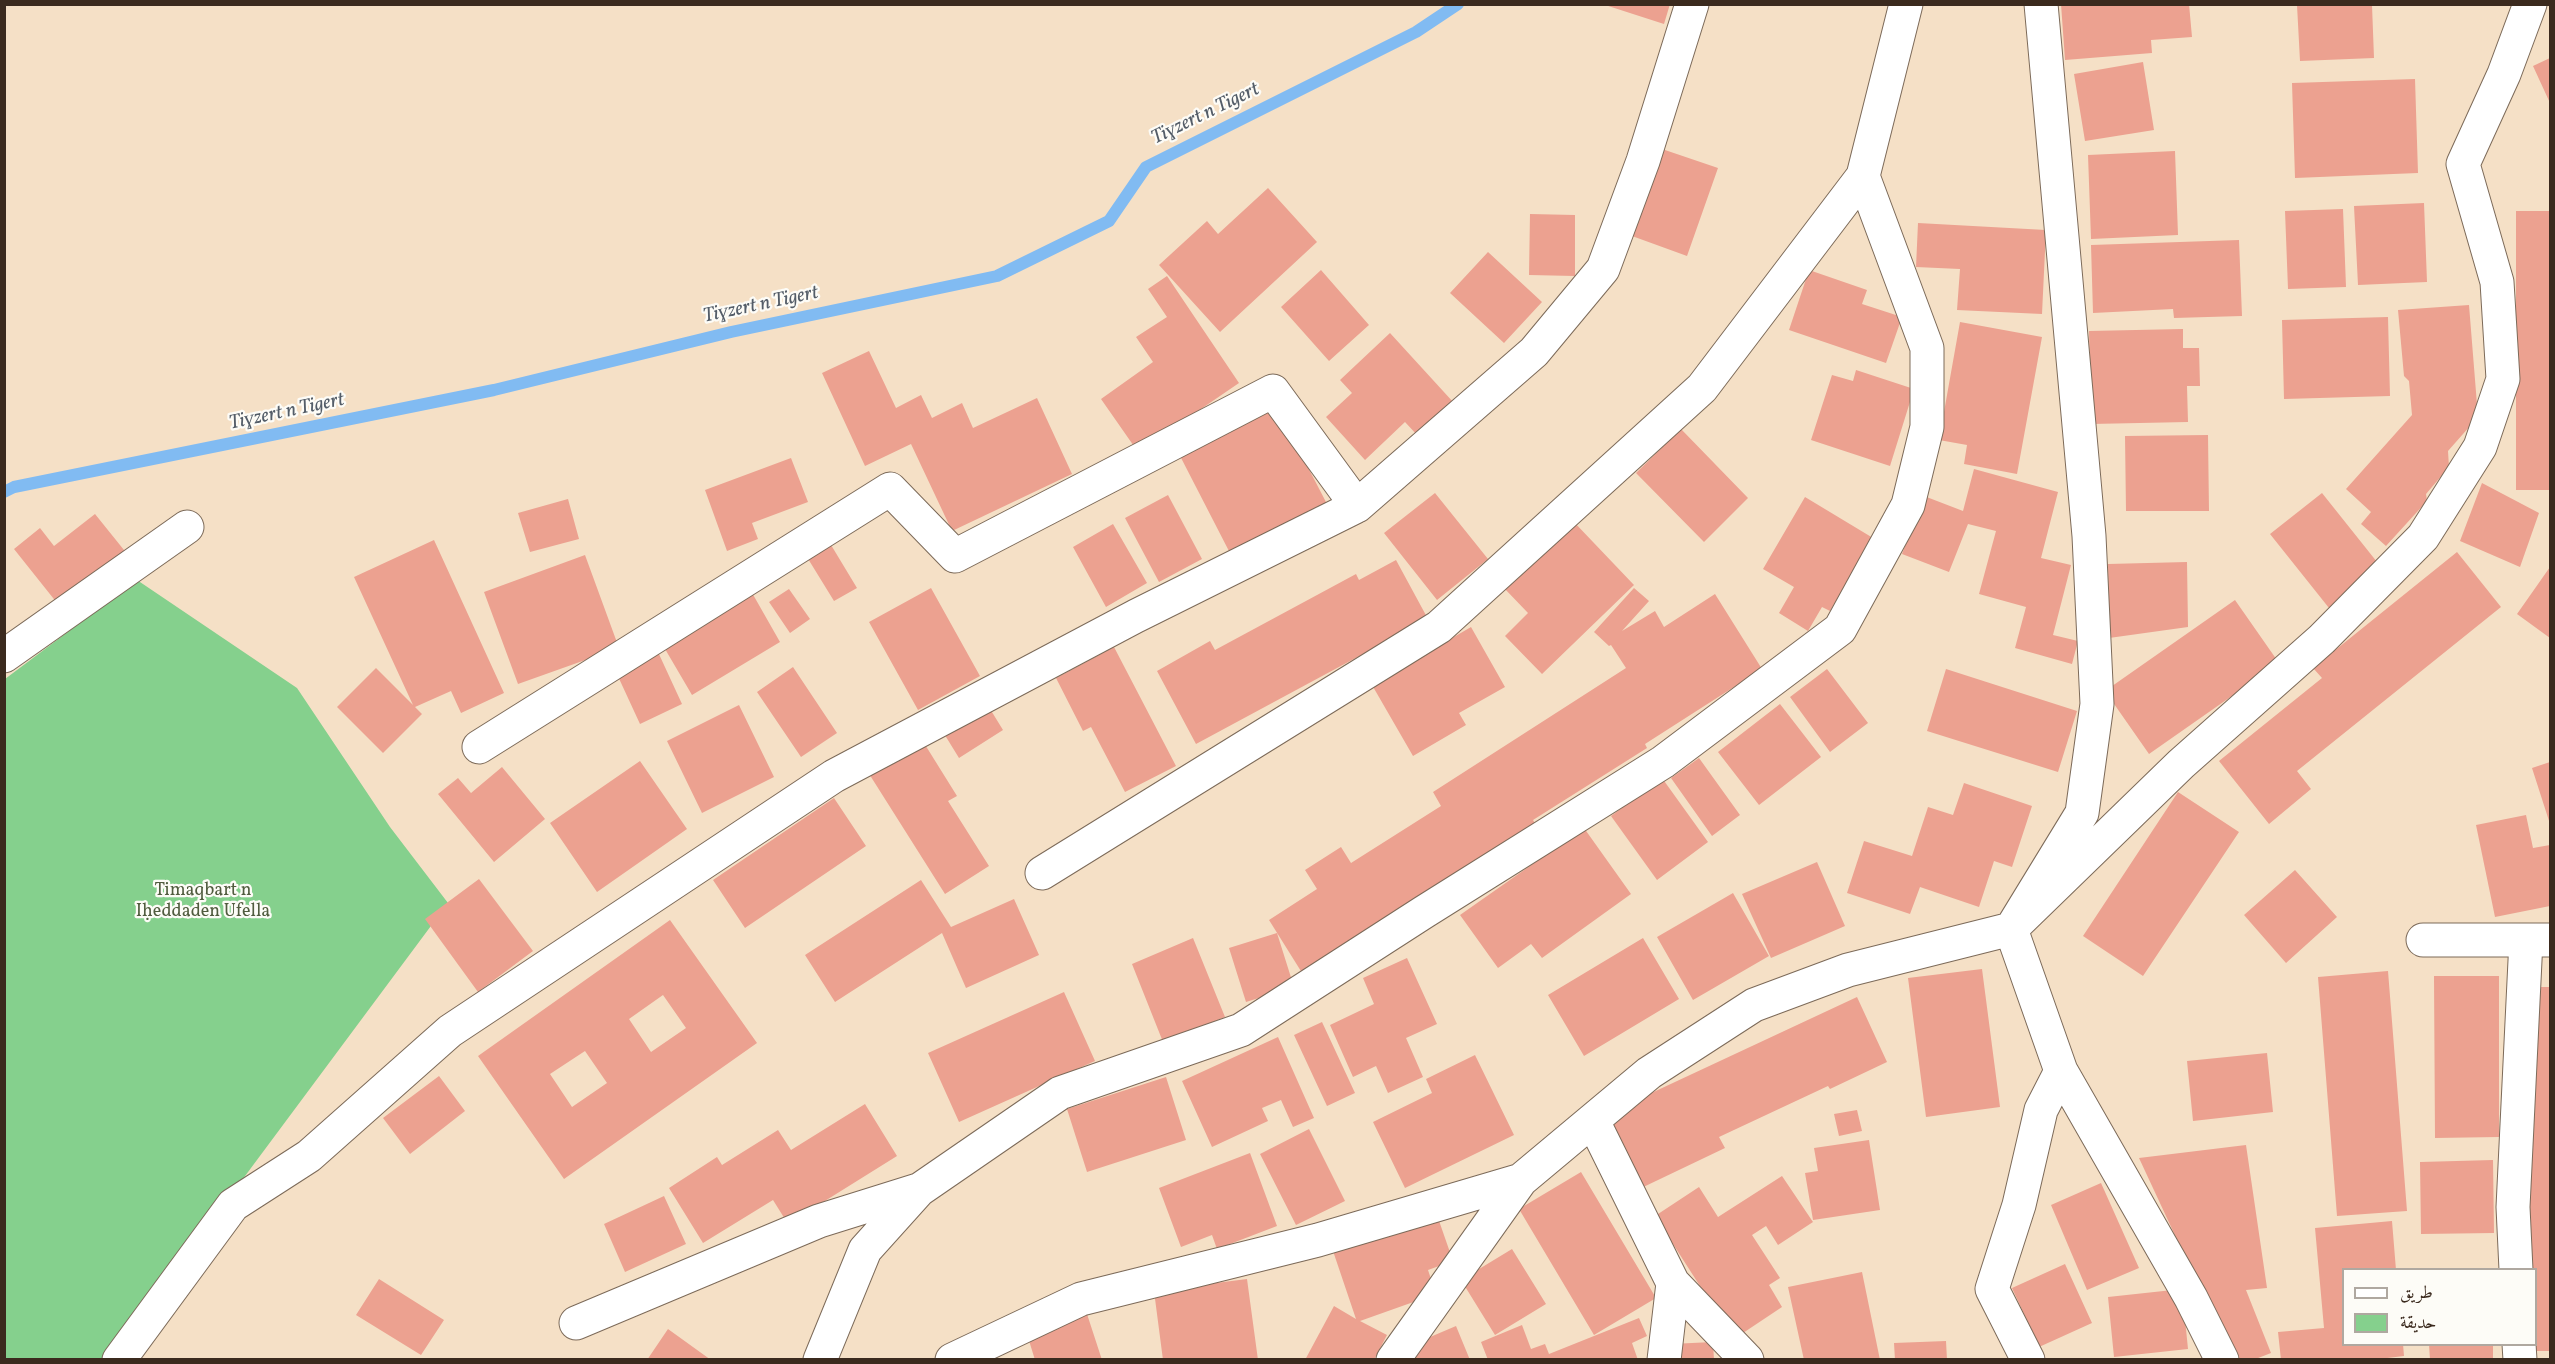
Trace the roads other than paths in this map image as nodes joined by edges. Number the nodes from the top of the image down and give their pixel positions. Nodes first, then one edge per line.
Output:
1 (1692, 4) edge
2 (1906, 4) edge
3 (2041, 4) edge
4 (2530, 4) edge
5 (1863, 176) junction
6 (1357, 506) junction
7 (187, 527) dead end
8 (4, 656) edge
9 (479, 747) dead end
10 (1042, 873) dead end
11 (2011, 929) junction
12 (2423, 940) dead end
13 (2538, 940) edge
14 (2061, 1071) junction
15 (1593, 1121) junction
16 (1521, 1180) junction
17 (919, 1190) junction
18 (2516, 1268) edge
19 (1673, 1284) junction
20 (576, 1323) dead end
21 (2220, 1358) edge
22 (119, 1359) edge
23 (820, 1359) edge
24 (952, 1359) edge
25 (1393, 1359) edge
26 (1664, 1359) edge
27 (1747, 1359) edge
28 (2028, 1359) edge

1 - 6 street
2 - 5 street
3 - 11 street
4 - 11 street
5 - 10 street
5 - 17 street
6 - 9 street
6 - 22 street
7 - 8 street
11 - 14 street
11 - 15 street
12 - 13 street
13 - 18 street
14 - 21 street
14 - 28 street
15 - 16 street
15 - 19 street
16 - 24 street
16 - 25 street
17 - 20 street
17 - 23 street
19 - 26 street
19 - 27 street

